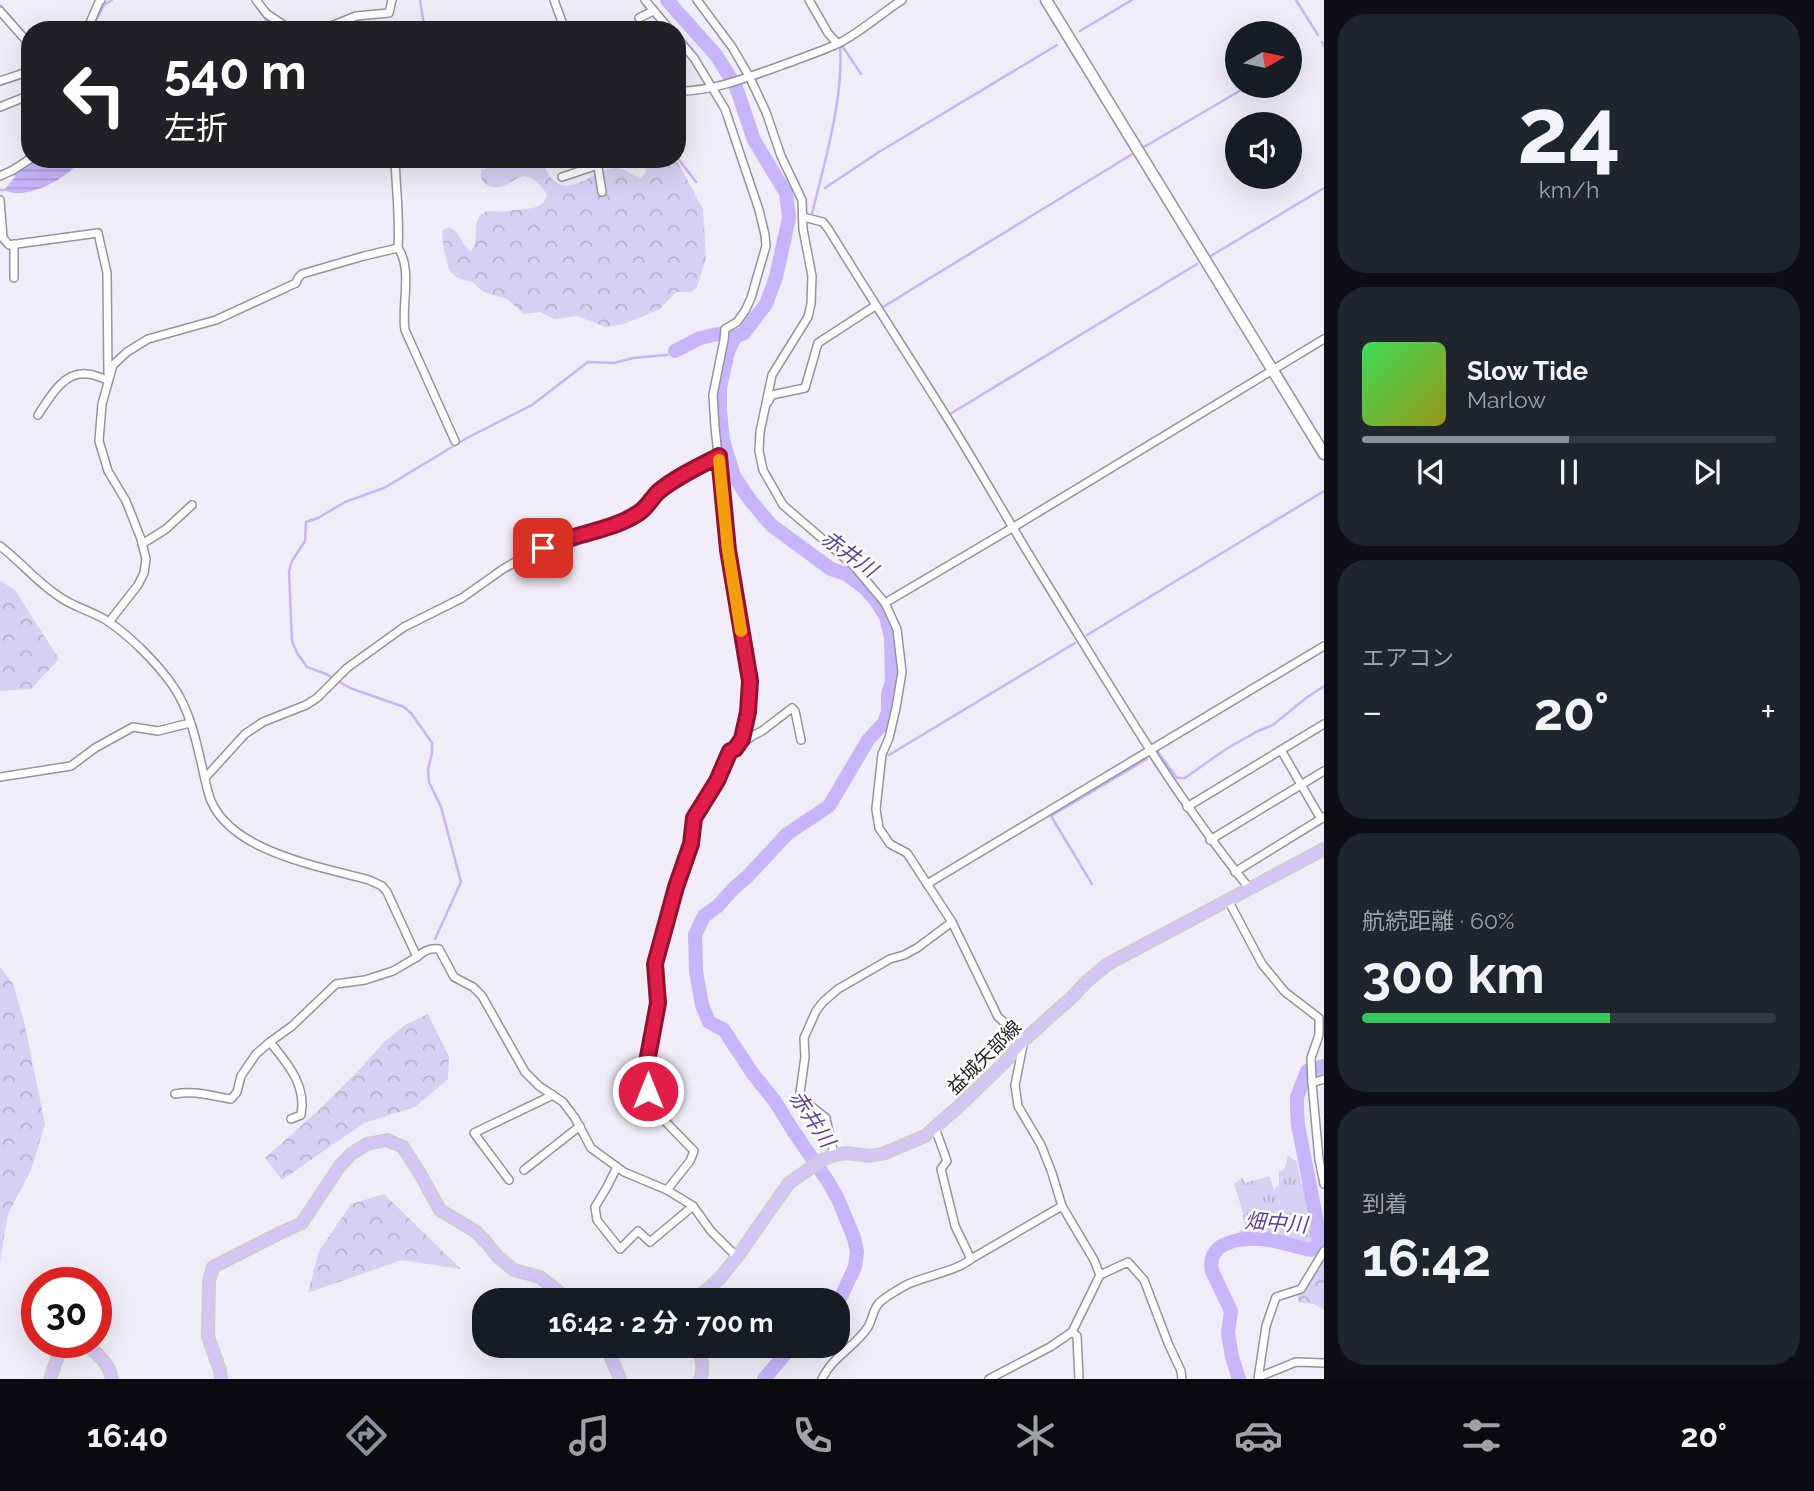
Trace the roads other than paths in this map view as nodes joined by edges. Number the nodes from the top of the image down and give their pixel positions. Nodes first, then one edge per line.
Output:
1 (102, 0) edge
2 (256, 0) edge
3 (392, 0) edge
4 (554, 0) edge
5 (646, 0) edge
6 (697, 0) edge
7 (808, 0) edge
8 (902, 0) edge
9 (1046, 0) edge
10 (0, 11) edge
11 (653, 11) junction
12 (639, 18) dead end
13 (91, 21) edge
14 (280, 21) edge
15 (344, 21) edge
16 (562, 21) edge
17 (662, 21) edge
18 (21, 35) edge
19 (837, 43) junction
20 (686, 49) edge
21 (21, 74) edge
22 (746, 77) junction
23 (0, 81) edge
24 (715, 86) junction
25 (686, 91) edge
26 (21, 99) edge
27 (0, 107) edge
28 (21, 165) edge
29 (395, 168) edge
30 (584, 168) edge
31 (599, 168) edge
32 (0, 176) edge
33 (562, 177) dead end
34 (602, 192) dead end
35 (0, 200) edge
36 (803, 217) junction
37 (14, 244) junction
38 (398, 248) junction
39 (14, 278) dead end
40 (875, 306) junction
41 (1324, 340) edge
42 (1273, 370) junction
43 (108, 380) junction
44 (764, 408) junction
45 (37, 415) dead end
46 (455, 441) dead end
47 (1324, 454) edge
48 (719, 456) junction
49 (192, 505) dead end
50 (1012, 528) junction
51 (142, 544) junction
52 (0, 547) edge
53 (885, 603) junction
54 (109, 622) junction
55 (1324, 646) edge
56 (190, 723) junction
57 (1324, 724) edge
58 (801, 740) dead end
59 (735, 749) junction
60 (1281, 750) junction
61 (1150, 752) junction
62 (1324, 771) edge
63 (0, 777) edge
64 (205, 778) junction
65 (1302, 784) junction
66 (1187, 807) junction
67 (1323, 818) edge
68 (1210, 840) junction
69 (1324, 849) edge
70 (1235, 872) junction
71 (927, 884) junction
72 (1248, 888) junction
73 (1228, 900) junction
74 (952, 922) junction
75 (417, 957) junction
76 (1321, 1016) edge
77 (1024, 1040) junction
78 (270, 1042) junction
79 (1324, 1079) edge
80 (1311, 1082) junction
81 (175, 1094) dead end
82 (553, 1095) junction
83 (291, 1119) dead end
84 (580, 1126) junction
85 (935, 1128) junction
86 (834, 1155) junction
87 (617, 1167) junction
88 (523, 1170) dead end
89 (509, 1180) dead end
90 (1324, 1185) edge
91 (667, 1190) junction
92 (693, 1206) junction
93 (1062, 1206) junction
94 (1324, 1251) edge
95 (737, 1257) junction
96 (971, 1259) junction
97 (1100, 1275) junction
98 (554, 1288) edge
99 (709, 1288) edge
100 (1072, 1332) junction
101 (57, 1358) edge
102 (100, 1358) edge
103 (611, 1358) edge
104 (702, 1358) edge
105 (1324, 1363) edge
106 (1258, 1378) edge
107 (50, 1379) edge
108 (112, 1379) edge
109 (221, 1379) edge
110 (620, 1379) edge
111 (700, 1379) edge
112 (822, 1379) edge
113 (989, 1379) edge
114 (1079, 1379) edge
115 (1182, 1379) edge

1 - 13 street
2 - 14 street
3 - 15 street
4 - 16 street
5 - 11 street
6 - 22 street
7 - 19 street
8 - 19 street
9 - 42 street
10 - 18 street
11 - 12 street
11 - 17 street
19 - 22 street
20 - 24 street
21 - 23 street
22 - 24 street
22 - 36 street
24 - 25 street
24 - 48 street
26 - 27 street
28 - 32 street
29 - 38 street
30 - 33 street
31 - 34 street
35 - 37 street
36 - 40 street
36 - 44 street
37 - 39 street
37 - 43 street
38 - 43 street
38 - 46 street
40 - 44 street
40 - 50 street
41 - 42 street
42 - 47 street
42 - 50 street
43 - 45 street
43 - 51 street
44 - 53 street
48 - 59 street
48 - 64 street
49 - 51 street
50 - 53 street
50 - 61 street
51 - 54 street
52 - 54 street
53 - 71 street
54 - 56 street
55 - 61 street
56 - 63 street
56 - 64 street
57 - 60 street
58 - 59 street
59 - 91 street
60 - 65 street
60 - 66 street
61 - 66 street
61 - 71 street
62 - 65 street
64 - 75 street
65 - 67 street
65 - 68 street
66 - 68 street
67 - 70 street
68 - 70 street
69 - 72 main road, 益城矢部線
70 - 72 street
71 - 74 street
72 - 73 main road, 益城矢部線
73 - 76 street
73 - 77 main road, 益城矢部線
74 - 77 street
74 - 86 street
75 - 78 street
75 - 82 street
76 - 80 street
77 - 85 main road, 益城矢部線
77 - 93 street
78 - 81 street
78 - 83 street
79 - 80 street
80 - 90 street
82 - 84 street
82 - 89 street
84 - 87 street
84 - 88 street
85 - 86 main road, 益城矢部線
85 - 96 street
86 - 95 main road, 益城矢部線
87 - 91 street
87 - 92 street
91 - 92 street
92 - 95 street
93 - 96 street
93 - 97 street
94 - 106 street
95 - 99 main road, 益城矢部線
96 - 112 street
97 - 100 street
97 - 115 street
98 - 109 main road
100 - 113 street
100 - 114 street
101 - 107 main road
102 - 108 main road
103 - 110 main road
104 - 111 main road
105 - 106 street

